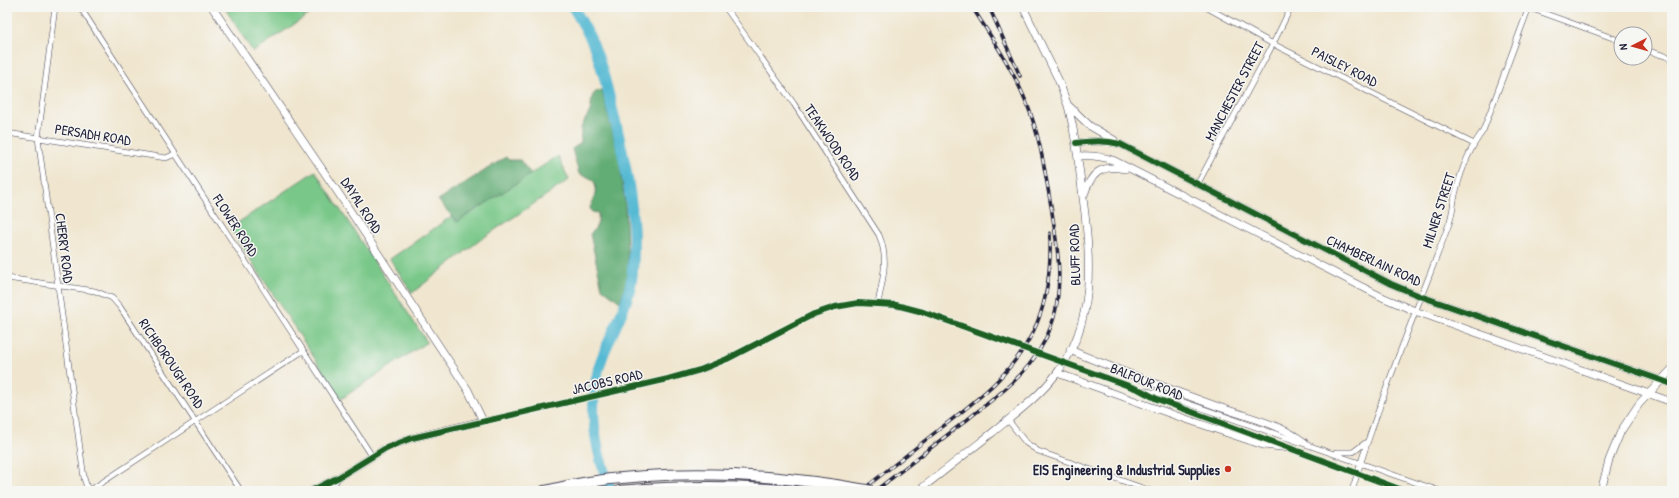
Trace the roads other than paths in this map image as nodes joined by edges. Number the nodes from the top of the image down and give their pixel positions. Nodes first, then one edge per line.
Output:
1 (55, 7) edge
2 (80, 7) edge
3 (212, 7) edge
4 (725, 7) edge
5 (1206, 7) edge
6 (1290, 7) edge
7 (1528, 7) edge
8 (1025, 8) edge
9 (1613, 38) edge
10 (1273, 44) junction
11 (1653, 52) edge
12 (1672, 58) edge
13 (1068, 106) junction
14 (7, 133) edge
15 (38, 138) junction
16 (1076, 143) junction
17 (1120, 144) junction
18 (1474, 144) junction
19 (175, 154) junction
20 (1078, 156) junction
21 (1131, 170) junction
22 (1197, 185) junction
23 (1083, 199) junction
24 (7, 278) edge
25 (57, 286) junction
26 (1420, 296) junction
27 (878, 303) junction
28 (1415, 311) junction
29 (1070, 350) junction
30 (303, 351) junction
31 (1672, 369) edge
32 (1057, 373) junction
33 (1662, 380) junction
34 (1672, 384) edge
35 (1138, 389) junction
36 (1650, 393) junction
37 (1672, 402) edge
38 (1008, 420) junction
39 (483, 421) junction
40 (196, 422) junction
41 (1369, 441) junction
42 (1304, 442) junction
43 (1290, 448) junction
44 (1327, 451) junction
45 (372, 456) junction
46 (1361, 462) junction
47 (1357, 474) junction
48 (339, 477) junction
49 (1604, 482) junction
50 (89, 491) edge
51 (241, 491) edge
52 (311, 491) edge
53 (326, 491) edge
54 (544, 491) edge
55 (619, 491) edge
56 (793, 491) edge
57 (872, 491) edge
58 (918, 491) edge
59 (1150, 491) edge
60 (1352, 491) edge
61 (1405, 491) edge
62 (1440, 491) edge
63 (1601, 491) edge
64 (1606, 491) edge

1 - 15 street, CHERRY ROAD
2 - 19 street, FLOWER ROAD
3 - 39 street, DAYAL ROAD
4 - 27 street, TEAKWOOD ROAD
5 - 10 street, PAISLEY ROAD
6 - 10 street, MANCHESTER STREET
7 - 9 street
7 - 18 street, MILNER STREET
8 - 13 street, BLUFF ROAD
10 - 18 street, PAISLEY ROAD
10 - 22 street, MANCHESTER STREET
11 - 12 street
13 - 16 street, BLUFF ROAD
13 - 17 street
14 - 15 street, PERSADH ROAD
15 - 19 street, PERSADH ROAD
15 - 25 street, CHERRY ROAD
16 - 17 street, CHAMBERLAIN ROAD
16 - 20 street, BLUFF ROAD
17 - 22 street, CHAMBERLAIN ROAD
18 - 26 street, MILNER STREET
19 - 30 street, FLOWER ROAD
20 - 21 street, CHAMBERLAIN ROAD
20 - 23 street, BLUFF ROAD
21 - 23 street
21 - 28 street, CHAMBERLAIN ROAD
22 - 26 street, CHAMBERLAIN ROAD
23 - 29 street, BLUFF ROAD
24 - 25 street, RICHBOROUGH ROAD
25 - 40 street, RICHBOROUGH ROAD
25 - 50 street, CHERRY ROAD
26 - 28 street, MILNER STREET
26 - 33 street, CHAMBERLAIN ROAD
27 - 35 street, BALFOUR ROAD, bridge
27 - 39 street, JACOBS ROAD
28 - 36 street, CHAMBERLAIN ROAD
28 - 41 street, MILNER STREET
29 - 32 street, BLUFF ROAD
29 - 42 street
30 - 40 street
30 - 45 street, FLOWER ROAD
31 - 33 street
32 - 38 street, BLUFF ROAD
32 - 43 street
33 - 34 street, CHAMBERLAIN ROAD
33 - 36 street
35 - 42 street, BALFOUR ROAD
35 - 43 street, BALFOUR ROAD
36 - 37 street, CHAMBERLAIN ROAD
36 - 49 street
38 - 58 street, BLUFF ROAD
38 - 59 street
39 - 45 street, JACOBS ROAD
40 - 50 street
40 - 51 street, RICHBOROUGH ROAD
41 - 44 street
41 - 46 street, MILNER STREET
42 - 44 street, BALFOUR ROAD
43 - 47 street, BALFOUR ROAD
44 - 46 street, BALFOUR ROAD
45 - 48 street, JACOBS ROAD
46 - 47 street, MILNER STREET
46 - 62 street, BALFOUR ROAD
47 - 60 street, MILNER STREET
47 - 61 street, BALFOUR ROAD
48 - 52 street, JACOBS ROAD
48 - 53 street, JACOBS ROAD
49 - 63 street
49 - 64 street
54 - 57 highway, bridge
55 - 56 highway

